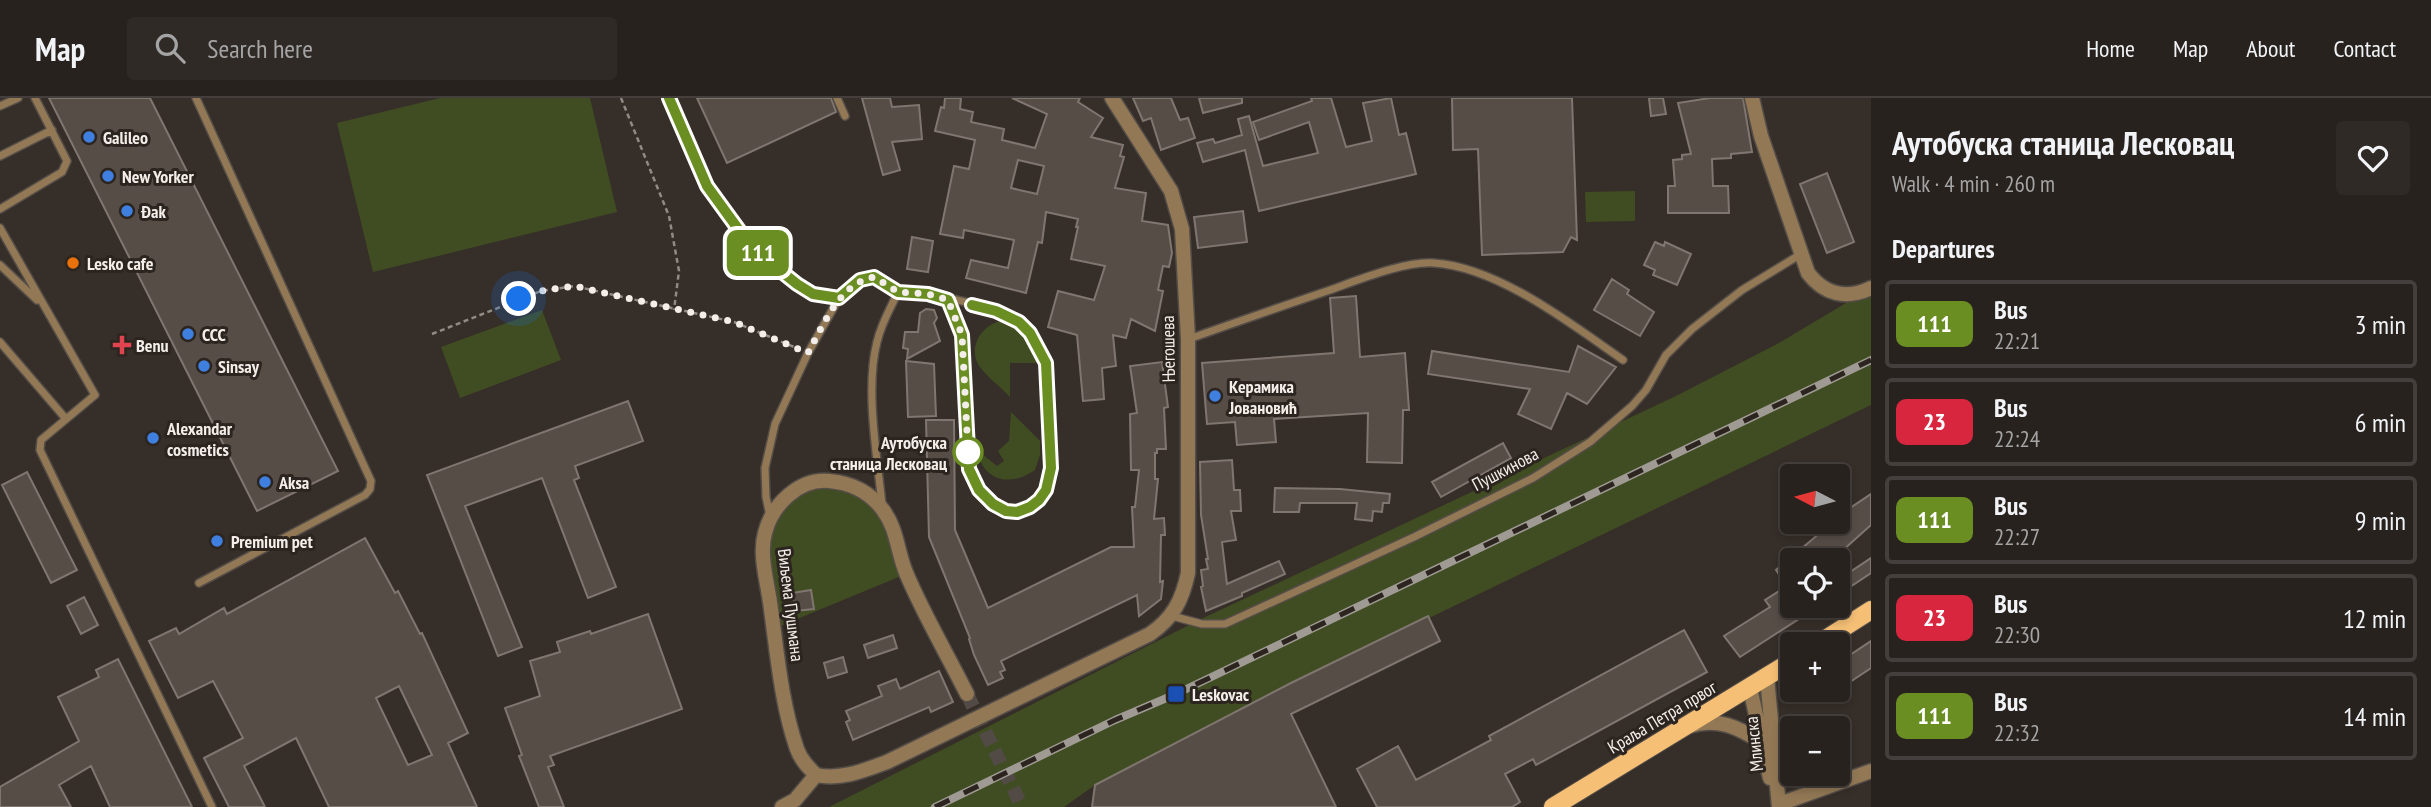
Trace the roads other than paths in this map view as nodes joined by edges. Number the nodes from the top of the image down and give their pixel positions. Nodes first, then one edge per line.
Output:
1 (18, 98) edge
2 (35, 98) edge
3 (196, 98) edge
4 (669, 98) edge
5 (837, 98) edge
6 (1112, 98) edge
7 (1752, 98) edge
8 (0, 106) edge
9 (845, 116) dead end
10 (52, 130) junction
11 (0, 156) edge
12 (0, 209) edge
13 (0, 228) edge
14 (1801, 253) junction
15 (0, 265) edge
16 (1871, 288) edge
17 (898, 292) junction
18 (839, 298) junction
19 (948, 300) junction
20 (43, 305) junction
21 (1188, 339) junction
22 (0, 342) edge
23 (1623, 360) dead end
24 (66, 419) junction
25 (882, 508) junction
26 (770, 516) junction
27 (199, 583) dead end
28 (1871, 610) edge
29 (1172, 616) junction
30 (1837, 632) edge
31 (1780, 669) edge
32 (1767, 677) junction
33 (1750, 688) junction
34 (967, 694) tunnel mouth
35 (1681, 729) junction
36 (1761, 742) junction
37 (1871, 771) edge
38 (816, 775) junction
39 (1780, 801) edge
40 (212, 807) edge
41 (782, 807) edge
42 (1553, 807) edge

1 - 8 lane
2 - 10 lane
3 - 27 lane
4 - 18 lane
5 - 9 lane
6 - 21 street, Његошева
7 - 14 street
10 - 11 lane
10 - 12 lane
13 - 20 lane
14 - 16 street
14 - 29 lane, Пушкинова
15 - 20 lane
17 - 18 lane
17 - 19 lane
17 - 25 lane
18 - 26 lane
19 - 19 lane
20 - 24 lane
21 - 23 lane
21 - 29 street, Његошева
22 - 24 lane
24 - 40 lane
25 - 26 street
25 - 34 street
26 - 38 street, Виљема Пушмана
28 - 30 main road
29 - 38 street
31 - 32 main road, Краља Петра првог
32 - 33 main road, Краља Петра првог
32 - 39 street, Млинска
33 - 35 main road, Краља Петра првог
33 - 36 street
35 - 36 street
35 - 42 main road, Краља Петра првог
36 - 39 street
37 - 39 street
38 - 41 street

